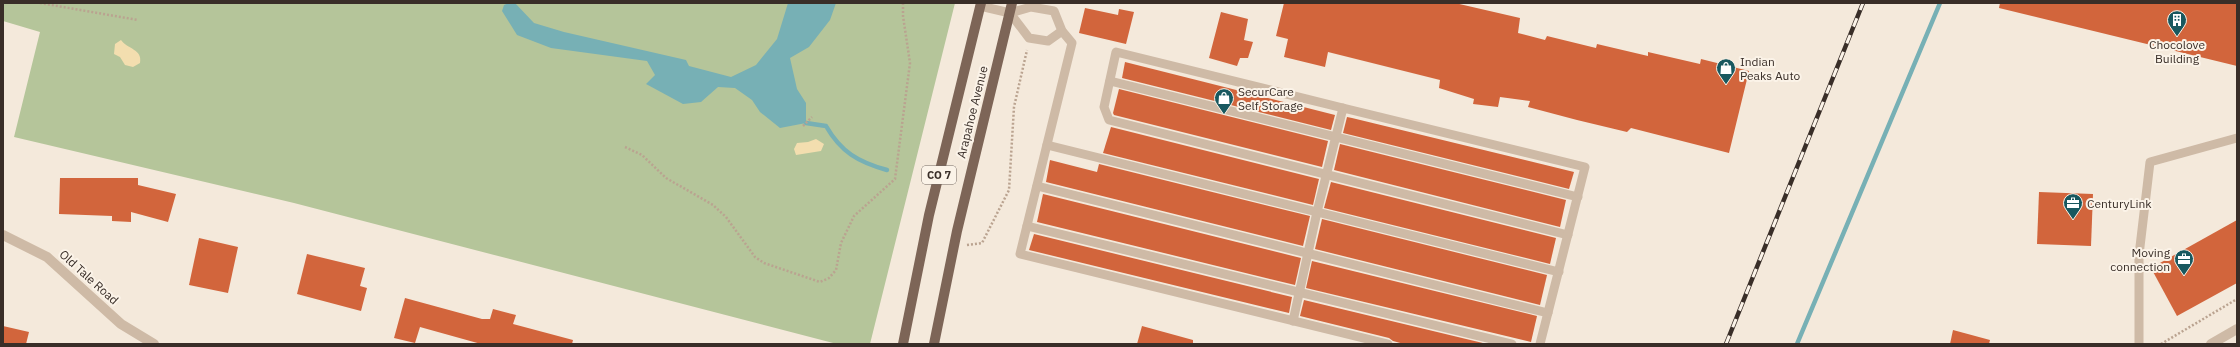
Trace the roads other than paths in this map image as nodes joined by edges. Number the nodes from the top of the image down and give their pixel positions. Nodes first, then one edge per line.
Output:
1 (1012, 3) edge
2 (980, 4) edge
3 (1010, 14) junction
4 (1062, 31) junction
5 (1110, 81) junction
6 (1344, 108) junction
7 (1336, 136) junction
8 (2237, 138) edge
9 (1047, 145) junction
10 (1327, 174) junction
11 (1037, 186) junction
12 (1578, 197) junction
13 (1317, 212) junction
14 (1027, 226) junction
15 (3, 235) edge
16 (1568, 235) junction
17 (1308, 254) junction
18 (1559, 272) junction
19 (1299, 292) junction
20 (1548, 312) junction
21 (1293, 321) junction
22 (2237, 329) edge
23 (154, 344) edge
24 (903, 344) edge
25 (934, 344) edge
26 (1388, 344) edge
27 (1512, 344) edge
28 (1540, 344) edge
29 (2139, 344) edge
30 (2211, 344) edge

1 - 3 main road, Arapahoe Avenue / CO 7
2 - 3 lane
2 - 24 main road, Arapahoe Avenue / CO 7
3 - 4 lane
3 - 4 lane
3 - 25 main road, Arapahoe Avenue / CO 7
4 - 9 lane
5 - 6 lane
5 - 7 lane
5 - 10 lane
6 - 7 lane
6 - 12 lane
7 - 10 lane
7 - 12 lane
8 - 29 lane
9 - 11 lane
9 - 13 lane
10 - 13 lane
10 - 16 lane
11 - 14 lane
11 - 17 lane
12 - 16 lane
13 - 17 lane
13 - 18 lane
14 - 19 lane
14 - 21 lane
15 - 23 street, Old Tale Road
16 - 18 lane
17 - 19 lane
17 - 20 lane
18 - 20 lane
19 - 21 lane
19 - 27 lane
20 - 28 lane
21 - 26 lane
22 - 30 street

